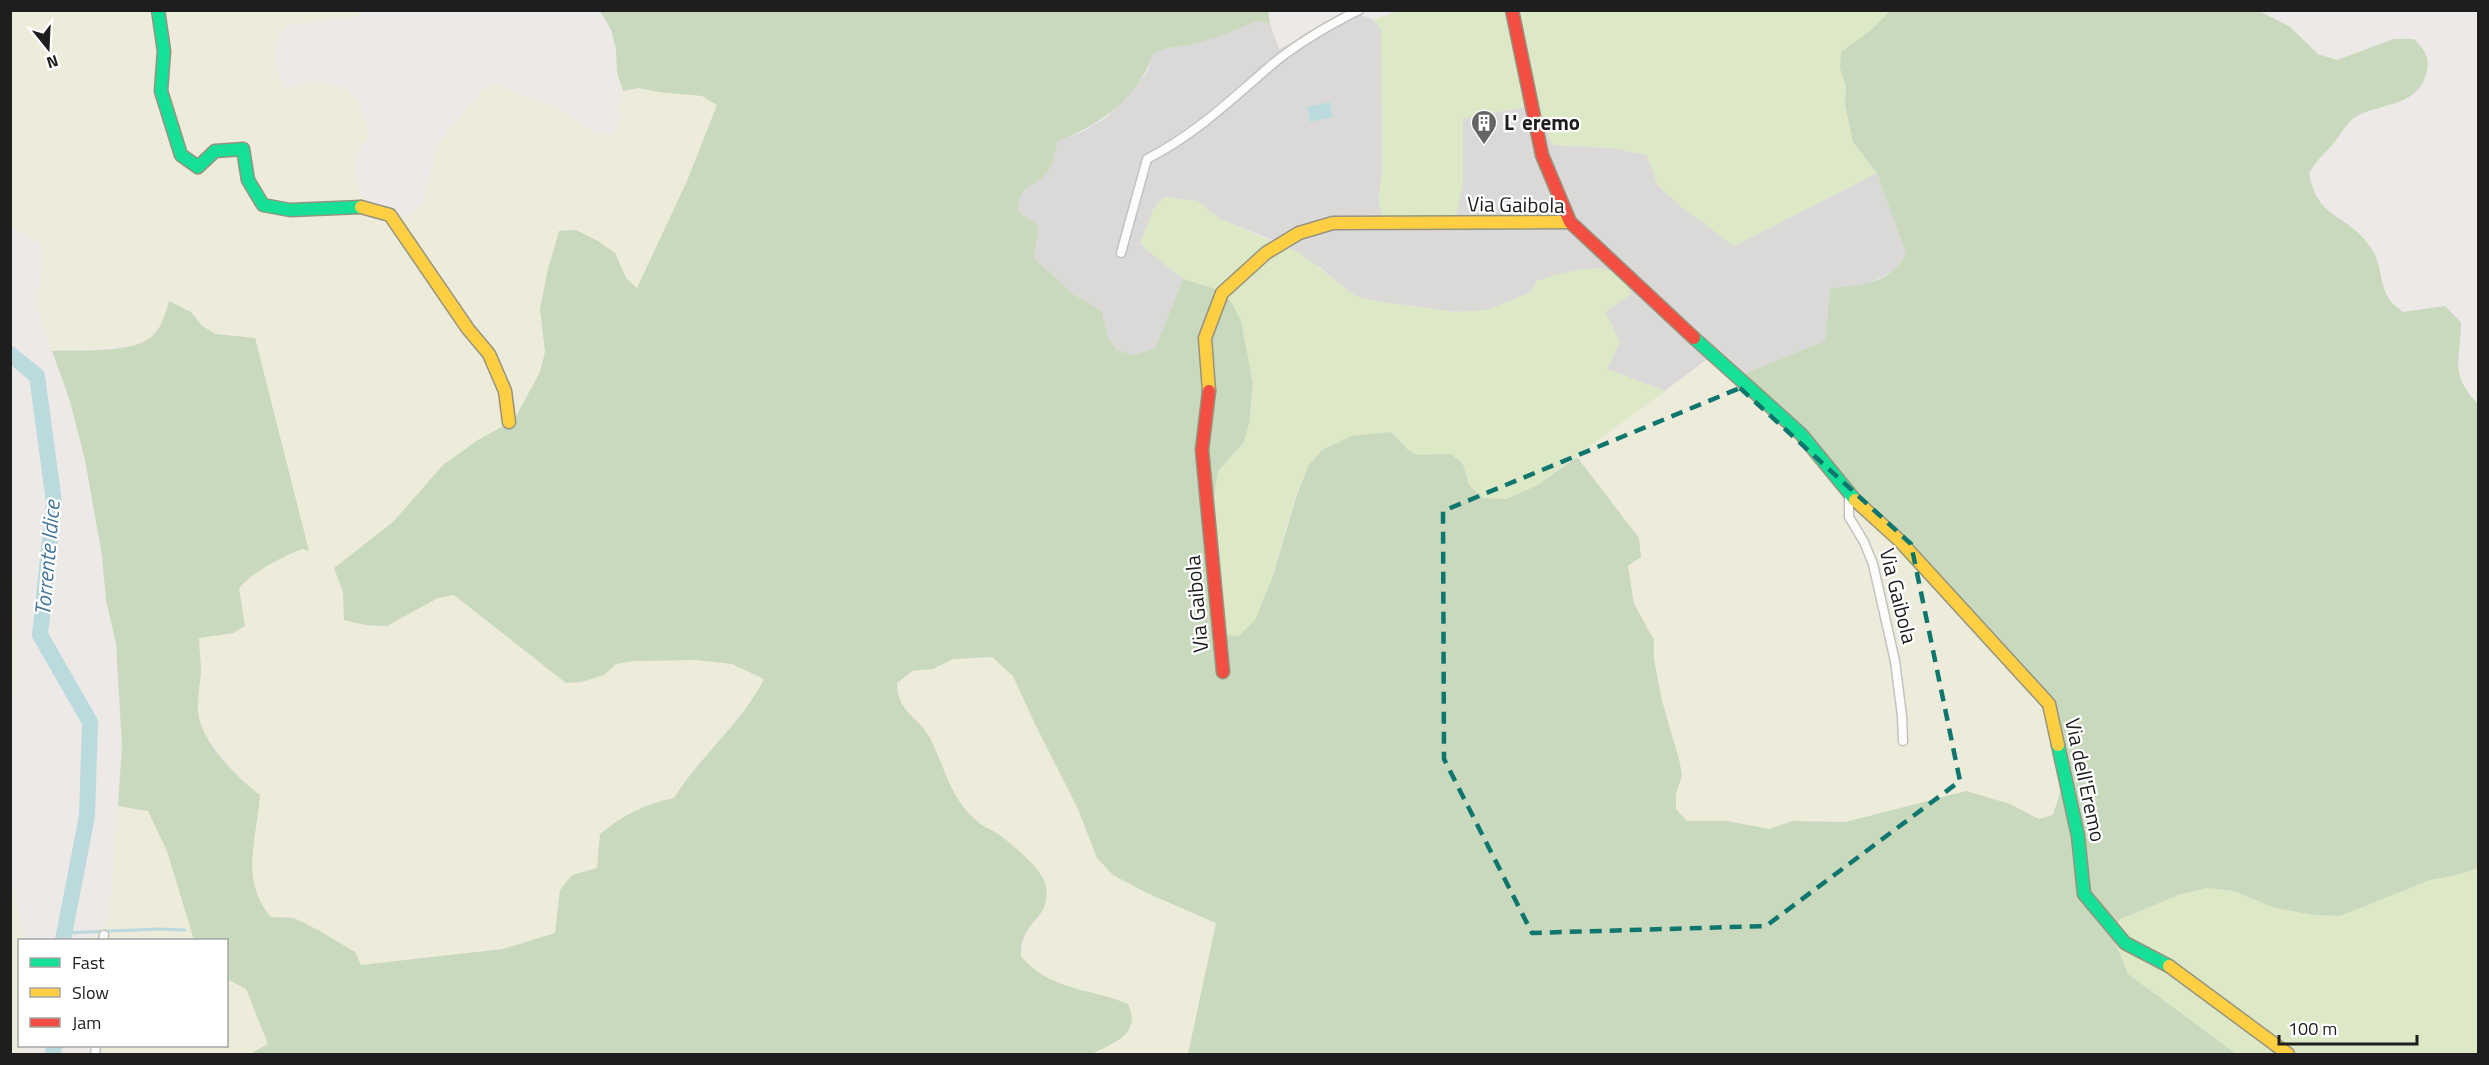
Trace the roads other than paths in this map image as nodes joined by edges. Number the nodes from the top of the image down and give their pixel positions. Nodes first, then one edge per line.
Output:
1 (158, 10) edge
2 (1359, 10) edge
3 (1512, 10) edge
4 (1570, 222) junction
5 (1121, 253) dead end
6 (510, 422) dead end
7 (1849, 494) junction
8 (1223, 672) dead end
9 (1902, 741) dead end
10 (2288, 1054) edge

1 - 6 street
2 - 5 street
3 - 4 street
4 - 7 street, Via Gaibola
4 - 8 street, Via Gaibola
7 - 9 street, Via Gaibola
7 - 10 street, Via dell'Eremo

